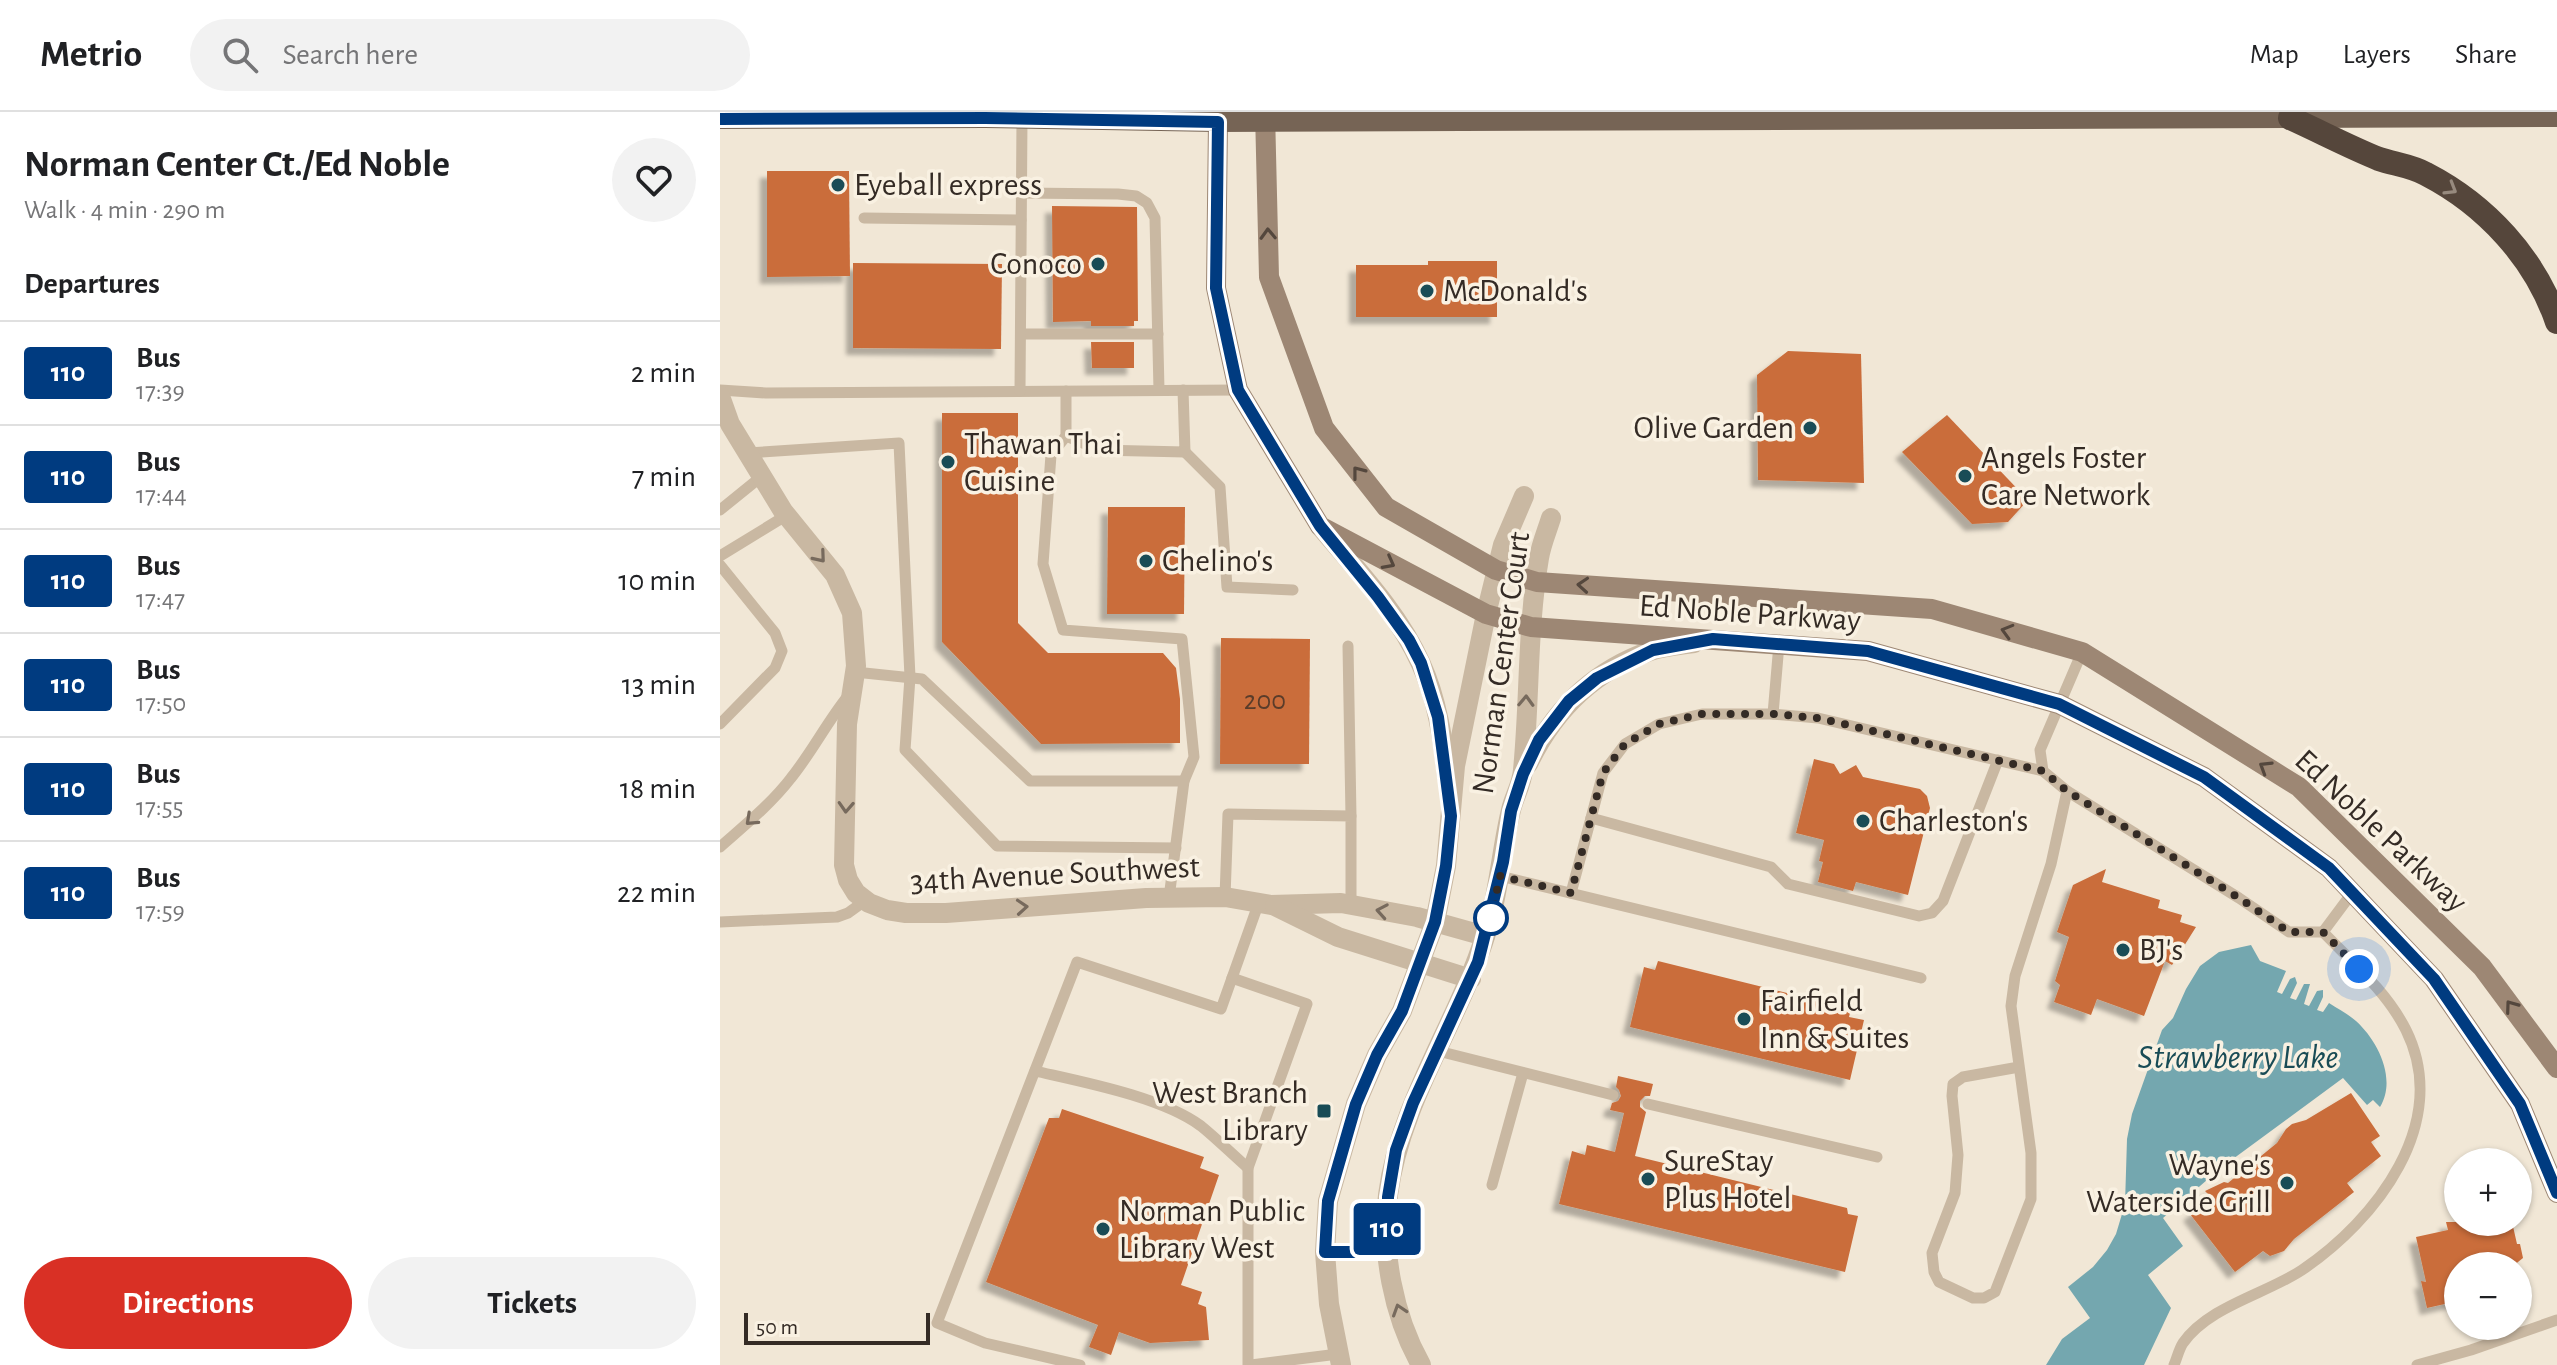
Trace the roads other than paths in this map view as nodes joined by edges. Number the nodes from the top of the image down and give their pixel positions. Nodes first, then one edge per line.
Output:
1 (1220, 117) edge
2 (1266, 117) edge
3 (2557, 117) edge
4 (1022, 118) junction
5 (2290, 118) junction
6 (720, 119) edge
7 (1021, 193) junction
8 (864, 218) dead end
9 (1021, 220) junction
10 (2557, 322) edge
11 (1021, 334) junction
12 (1158, 334) junction
13 (720, 390) edge
14 (1159, 390) junction
15 (1183, 390) junction
16 (1238, 390) junction
17 (1020, 391) junction
18 (1066, 391) junction
19 (720, 396) edge
20 (1066, 436) junction
21 (1185, 452) junction
22 (748, 453) junction
23 (762, 476) junction
24 (1524, 496) dead end
25 (720, 510) edge
26 (787, 515) junction
27 (1551, 518) dead end
28 (1320, 526) junction
29 (720, 556) edge
30 (720, 565) edge
31 (1496, 570) junction
32 (1537, 582) junction
33 (1293, 590) dead end
34 (1486, 614) junction
35 (1531, 627) junction
36 (1713, 639) junction
37 (1779, 644) junction
38 (1348, 646) dead end
39 (2082, 652) junction
40 (855, 672) junction
41 (910, 677) junction
42 (851, 693) junction
43 (2059, 704) junction
44 (1773, 714) junction
45 (720, 724) edge
46 (1998, 760) junction
47 (2043, 771) junction
48 (1523, 774) junction
49 (1184, 781) junction
50 (2067, 791) junction
51 (1351, 816) junction
52 (1451, 816) junction
53 (1591, 818) junction
54 (720, 847) edge
55 (1176, 848) junction
56 (1500, 876) junction
57 (1571, 893) junction
58 (2352, 893) junction
59 (1225, 897) junction
60 (1169, 898) junction
61 (866, 900) junction
62 (1265, 904) junction
63 (1351, 906) junction
64 (720, 922) edge
65 (1435, 922) junction
66 (2323, 932) junction
67 (1485, 936) junction
68 (1420, 963) junction
69 (1232, 978) junction
70 (1921, 978) dead end
71 (1471, 979) junction
72 (1438, 1051) junction
73 (2019, 1067) junction
74 (2557, 1068) edge
75 (1035, 1071) junction
76 (1523, 1073) junction
77 (1613, 1095) dead end
78 (1648, 1104) dead end
79 (1877, 1157) dead end
80 (1248, 1168) junction
81 (1492, 1185) dead end
82 (2557, 1193) edge
83 (1325, 1252) junction
84 (1387, 1252) junction
85 (2557, 1320) edge
86 (1340, 1360) edge
87 (1080, 1365) edge
88 (1249, 1365) edge
89 (1421, 1365) edge
90 (2174, 1365) edge
91 (2417, 1365) edge

1 - 2 main road
1 - 4 main road
1 - 16 main road
2 - 5 main road
31 -> 2 main road, Ed Noble Parkway
3 - 5 main road
4 - 6 main road
4 - 7 lane
5 -> 10 highway
7 - 9 lane
7 - 12 lane
8 - 9 lane
9 - 11 lane
11 - 12 lane
11 - 17 lane
12 - 14 lane
13 - 17 lane
14 - 15 lane
14 - 18 lane
15 - 16 lane
15 - 21 lane
16 - 28 main road
17 - 18 lane
18 - 20 lane
19 - 22 street, 34th Avenue Southwest
20 - 21 lane
20 - 49 lane
21 - 33 lane
22 - 23 street, 34th Avenue Southwest
22 - 41 lane
23 - 25 lane
23 - 26 street, 34th Avenue Southwest
24 - 31 street, Norman Center Court
26 - 29 lane
26 -> 40 street, 34th Avenue Southwest
27 - 32 street, Norman Center Court
28 -> 34 main road, Ed Noble Parkway
28 - 52 street
30 - 45 lane
31 - 32 main road, Ed Noble Parkway
31 - 34 street, Norman Center Court
32 - 35 street, Norman Center Court
39 -> 32 main road, Ed Noble Parkway
34 - 35 main road, Ed Noble Parkway
34 - 52 street, Norman Center Court
35 - 36 main road, Ed Noble Parkway
48 -> 35 street, Norman Center Court
36 - 37 main road, Ed Noble Parkway
36 - 48 street
37 - 43 main road, Ed Noble Parkway
37 - 44 lane
38 - 51 lane
39 - 43 lane
74 -> 39 main road, Ed Noble Parkway
40 - 41 lane
40 - 42 street, 34th Avenue Southwest
41 - 49 lane
41 - 55 lane
42 -> 54 lane
42 -> 61 street, 34th Avenue Southwest
43 - 47 lane
43 - 58 main road, Ed Noble Parkway
44 - 46 lane
44 - 53 lane
46 - 47 lane
46 - 53 lane
47 - 50 lane
48 - 56 street, Norman Center Court
49 - 55 lane
50 - 66 lane
50 - 73 lane
51 - 59 lane
51 - 63 lane
52 - 65 street, Norman Center Court
53 - 57 lane
55 - 60 lane
56 - 57 lane
56 - 67 street, Norman Center Court
57 - 70 lane
58 - 66 lane
58 - 82 main road, Ed Noble Parkway
59 - 60 street, 34th Avenue Southwest
59 - 62 street, 34th Avenue Southwest
61 -> 60 street, 34th Avenue Southwest
61 - 64 lane
62 - 63 street, 34th Avenue Southwest
62 - 68 street, 34th Avenue Southwest
62 - 69 lane
65 -> 63 street, 34th Avenue Southwest
65 - 67 street, 34th Avenue Southwest
65 - 68 street, Norman Center Court
66 - 90 lane
67 - 71 street, Norman Center Court
68 - 71 street, 34th Avenue Southwest
68 - 83 street, Norman Center Court
69 - 75 lane
69 - 80 lane
71 - 72 street, Norman Center Court
72 - 76 lane
72 - 84 street, Norman Center Court
73 - 73 lane
75 - 80 lane
75 - 87 lane
76 - 77 lane
76 - 81 lane
78 - 79 lane
80 - 88 lane
83 - 84 lane
83 - 86 street, Norman Center Court
89 -> 84 street, Norman Center Court
85 - 91 lane
86 - 88 lane

